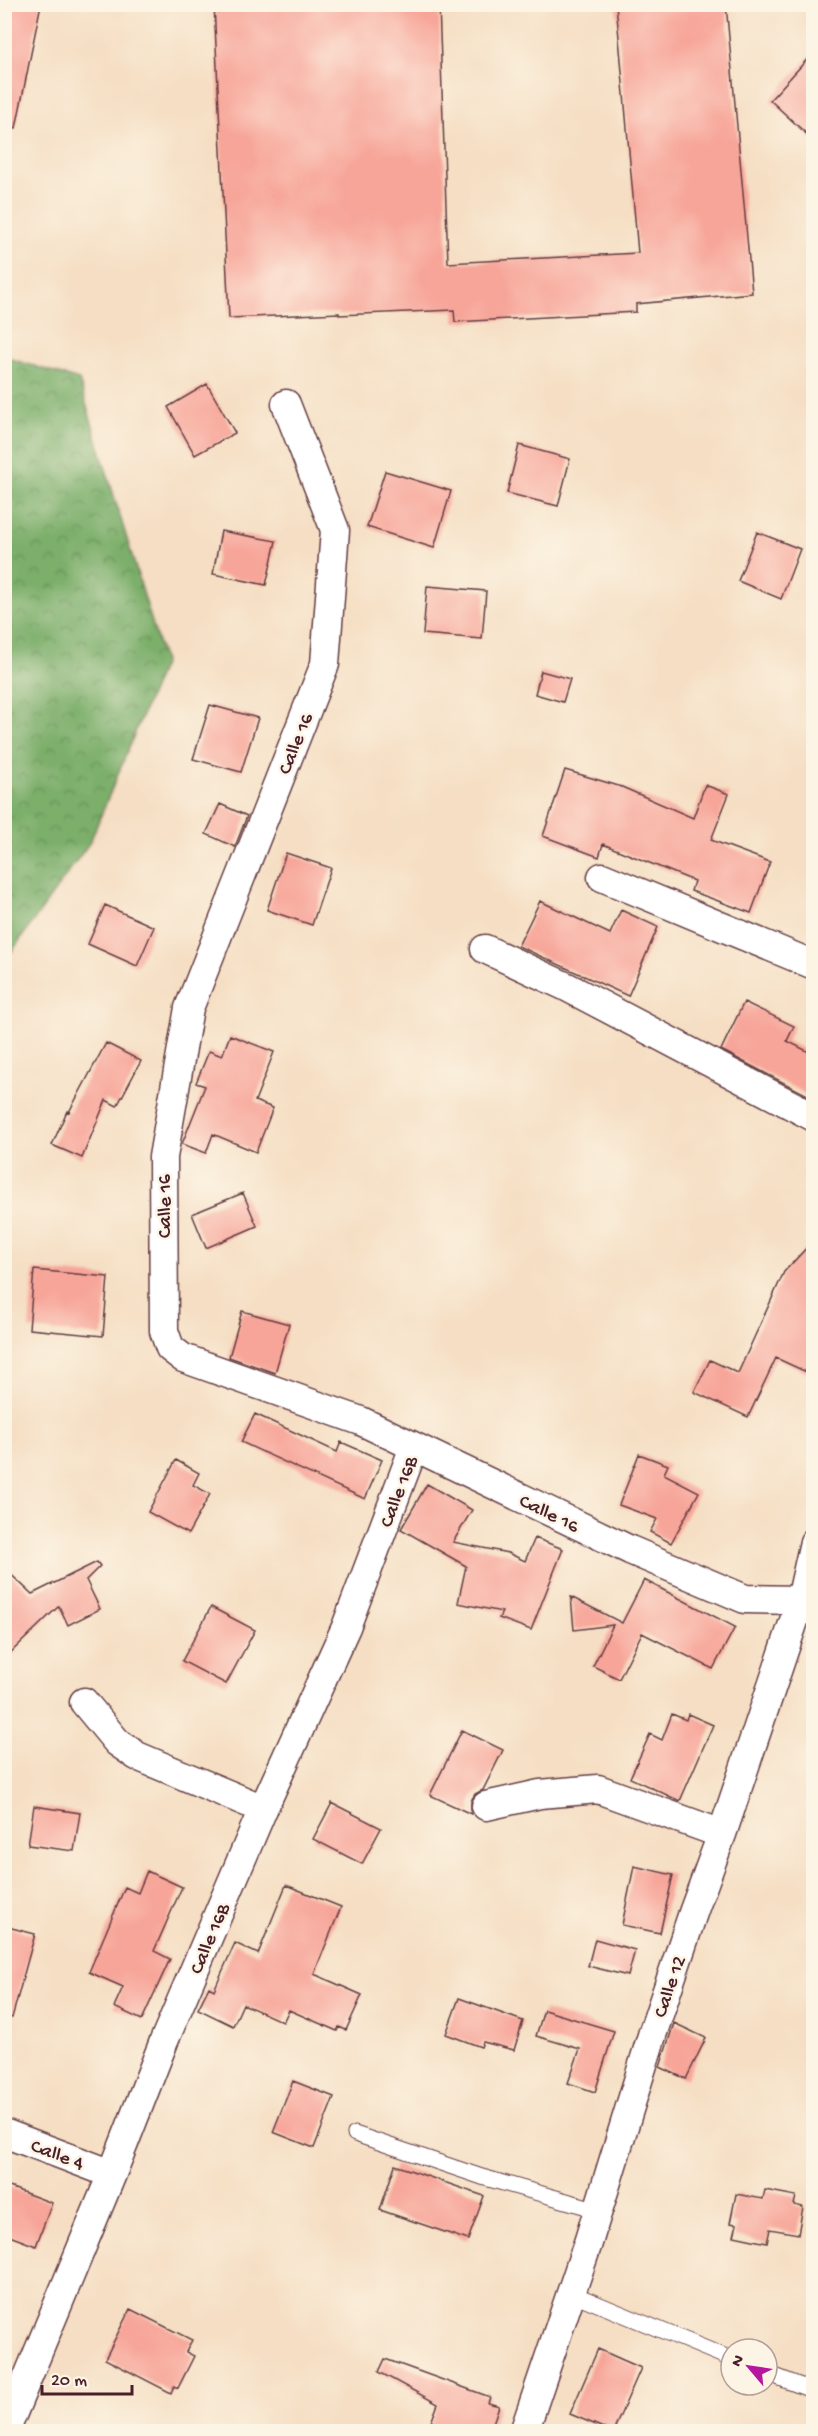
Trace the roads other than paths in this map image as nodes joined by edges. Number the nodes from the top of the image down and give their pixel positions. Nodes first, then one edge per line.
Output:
1 (286, 404) dead end
2 (602, 877) dead end
3 (485, 949) dead end
4 (813, 965) edge
5 (813, 1117) edge
6 (414, 1447) junction
7 (813, 1542) edge
8 (807, 1599) edge
9 (84, 1702) dead end
10 (486, 1806) dead end
11 (262, 1809) junction
12 (723, 1834) junction
13 (4, 2133) edge
14 (355, 2134) dead end
15 (112, 2174) junction
16 (598, 2210) junction
17 (571, 2293) junction
18 (719, 2354) edge
19 (779, 2378) edge
20 (813, 2391) edge
21 (5, 2432) edge
22 (524, 2432) edge

1 - 6 street, Calle 16
2 - 4 street
3 - 5 street
6 - 8 street, Calle 16
6 - 11 street, Calle 16B
7 - 8 street, Calle 12
8 - 12 street, Calle 12
9 - 11 street
10 - 12 street
11 - 15 street, Calle 16B
12 - 16 street, Calle 12
13 - 15 street, Calle 4
14 - 16 lane
15 - 21 street, Calle 16B
16 - 17 street, Calle 12
17 - 18 lane
17 - 22 street, Calle 12
19 - 20 lane

